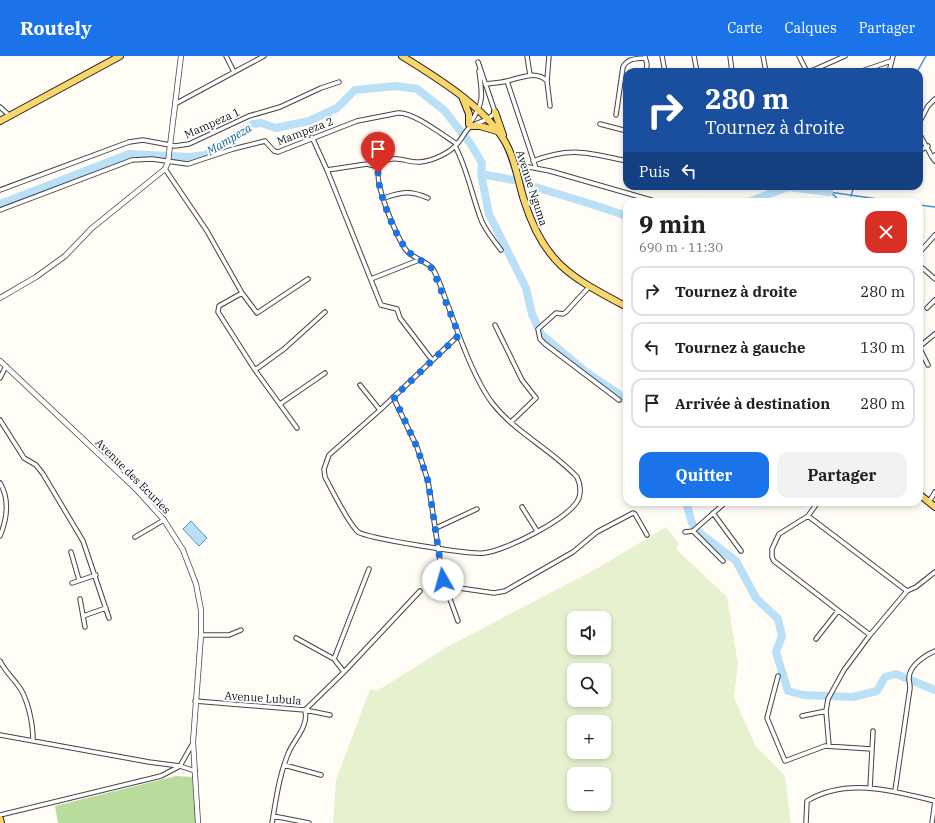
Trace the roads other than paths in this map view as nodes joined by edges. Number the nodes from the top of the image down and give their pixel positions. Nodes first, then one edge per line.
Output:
1 (120, 56) edge
2 (181, 56) edge
3 (226, 56) edge
4 (264, 56) edge
5 (402, 56) edge
6 (477, 56) edge
7 (527, 56) edge
8 (549, 56) edge
9 (662, 56) edge
10 (694, 56) edge
11 (730, 56) edge
12 (763, 56) edge
13 (799, 56) edge
14 (845, 56) edge
15 (893, 56) edge
16 (645, 57) edge
17 (891, 61) junction
18 (478, 62) junction
19 (646, 68) edge
20 (664, 68) edge
21 (696, 68) edge
22 (732, 68) edge
23 (765, 68) edge
24 (806, 68) edge
25 (817, 68) edge
26 (871, 68) edge
27 (890, 68) edge
28 (234, 72) junction
29 (530, 75) junction
30 (507, 81) junction
31 (547, 81) junction
32 (339, 82) dead end
33 (485, 84) junction
34 (462, 98) junction
35 (935, 99) edge
36 (175, 104) junction
37 (550, 106) dead end
38 (0, 107) edge
39 (478, 111) junction
40 (495, 112) junction
41 (616, 115) dead end
42 (923, 115) edge
43 (10, 116) junction
44 (486, 119) junction
45 (0, 121) edge
46 (600, 124) dead end
47 (469, 126) junction
48 (623, 130) edge
49 (498, 132) junction
50 (312, 137) junction
51 (923, 139) edge
52 (505, 142) junction
53 (457, 144) junction
54 (170, 145) junction
55 (928, 146) junction
56 (923, 149) edge
57 (934, 156) edge
58 (168, 160) junction
59 (623, 160) edge
60 (533, 161) junction
61 (935, 161) edge
62 (379, 167) junction
63 (515, 167) junction
64 (165, 168) junction
65 (536, 168) junction
66 (327, 170) junction
67 (0, 190) edge
68 (384, 198) junction
69 (428, 198) dead end
70 (646, 198) edge
71 (0, 210) edge
72 (935, 235) edge
73 (923, 248) edge
74 (501, 250) dead end
75 (420, 260) junction
76 (923, 268) edge
77 (308, 279) dead end
78 (371, 279) junction
79 (935, 279) edge
80 (589, 287) junction
81 (8, 293) junction
82 (242, 293) junction
83 (0, 298) edge
84 (935, 300) edge
85 (0, 302) edge
86 (623, 305) edge
87 (927, 308) dead end
88 (325, 312) dead end
89 (495, 325) dead end
90 (935, 334) edge
91 (459, 335) junction
92 (923, 344) edge
93 (923, 355) edge
94 (432, 360) junction
95 (0, 361) edge
96 (928, 365) dead end
97 (6, 366) junction
98 (256, 370) junction
99 (325, 373) dead end
100 (0, 378) edge
101 (360, 386) dead end
102 (394, 397) junction
103 (619, 400) dead end
104 (280, 404) junction
105 (380, 410) junction
106 (0, 420) edge
107 (511, 422) junction
108 (297, 428) dead end
109 (0, 483) edge
110 (935, 492) edge
111 (923, 497) edge
112 (929, 502) junction
113 (721, 506) edge
114 (815, 506) edge
115 (522, 507) dead end
116 (935, 507) edge
117 (477, 509) dead end
118 (713, 513) junction
119 (808, 516) junction
120 (164, 520) junction
121 (436, 528) junction
122 (694, 530) junction
123 (537, 531) junction
124 (685, 532) dead end
125 (646, 535) dead end
126 (0, 536) edge
127 (135, 537) dead end
128 (439, 548) junction
129 (741, 551) dead end
130 (71, 552) dead end
131 (723, 561) dead end
132 (368, 569) dead end
133 (935, 572) edge
134 (96, 575) junction
135 (79, 580) junction
136 (72, 583) dead end
137 (445, 586) junction
138 (420, 591) dead end
139 (907, 591) junction
140 (80, 599) dead end
141 (106, 608) junction
142 (838, 611) junction
143 (83, 616) junction
144 (109, 618) dead end
145 (458, 620) dead end
146 (85, 627) dead end
147 (241, 630) dead end
148 (201, 635) junction
149 (870, 635) junction
150 (296, 638) dead end
151 (816, 639) dead end
152 (935, 651) edge
153 (334, 659) junction
154 (0, 661) edge
155 (344, 672) junction
156 (778, 676) dead end
157 (196, 701) junction
158 (305, 710) junction
159 (826, 711) junction
160 (330, 715) dead end
161 (802, 716) dead end
162 (873, 731) dead end
163 (0, 735) edge
164 (33, 740) junction
165 (194, 742) junction
166 (829, 746) junction
167 (872, 749) junction
168 (180, 766) junction
169 (284, 766) junction
170 (195, 771) junction
171 (321, 775) dead end
172 (870, 788) junction
173 (895, 791) junction
174 (935, 801) edge
175 (0, 815) edge
176 (273, 816) junction
177 (0, 818) edge
178 (293, 821) edge
179 (1, 823) edge
180 (198, 823) edge
181 (272, 823) edge
182 (309, 823) edge
183 (806, 823) edge
184 (932, 823) edge

1 - 43 main road
2 - 36 street
3 - 28 street
4 - 28 street
5 - 34 main road, Avenue Nguma
6 - 18 street
7 - 29 street
8 - 31 street
9 - 20 street
10 - 21 street
11 - 22 street
12 - 23 street
13 - 24 street
14 - 25 street
15 - 17 street
16 - 19 street
16 - 41 street
17 - 26 street
17 - 27 street
18 - 33 street
18 - 39 street
28 - 36 street
29 - 30 street
29 - 31 street
30 - 33 street
30 - 60 street
31 - 37 street
32 - 54 street, Mampeza 1
33 - 40 street
34 - 39 main road, Avenue Nguma
34 - 47 main road
35 - 42 street
36 - 54 street
38 - 43 street
39 - 44 main road, Avenue Nguma
39 - 47 street
40 - 44 street
40 - 52 main road
43 - 45 main road
44 - 47 street
44 - 49 main road, Avenue Nguma
46 - 48 street
47 - 49 main road
47 - 53 street
49 - 52 main road, Avenue Nguma
50 - 53 street, Mampeza 2
50 - 58 street, Mampeza 2
50 - 66 street
51 - 55 street
52 - 63 main road, Avenue Nguma
53 - 62 street
53 - 74 street
54 - 58 street
54 - 67 street, Mampeza 1
55 - 56 street
55 - 57 street
57 - 61 street
58 - 64 street
58 - 71 street, Mampeza 2
59 - 60 street
60 - 65 street
62 - 66 street
62 - 68 street
63 - 65 street
63 - 80 main road, Avenue Nguma
64 - 81 street
64 - 82 street
65 - 70 street
66 - 78 street
68 - 69 street
68 - 75 street
72 - 73 street
75 - 78 street
75 - 91 street
76 - 79 street
77 - 82 street
78 - 94 street
80 - 86 main road, Avenue Nguma
80 - 103 street
81 - 83 street
81 - 85 street
82 - 98 street
84 - 87 street
88 - 98 street
89 - 107 street
90 - 92 street
91 - 94 street
91 - 107 street
93 - 96 street
94 - 102 street
95 - 97 street, Avenue des Ecuries
97 - 100 street
97 - 120 street, Avenue des Ecuries
98 - 104 street
99 - 104 street
101 - 105 street
102 - 105 street
102 - 121 street
104 - 108 street
105 - 128 street
106 - 134 street
107 - 123 street
109 - 126 street
110 - 112 street
111 - 112 main road
112 - 116 main road
113 - 118 street
114 - 119 street
115 - 123 street
117 - 121 street
118 - 122 street
118 - 129 street
119 - 139 street
119 - 142 street
120 - 127 street
120 - 148 street, Avenue des Ecuries
121 - 128 street
122 - 124 street
122 - 131 street
123 - 128 street
125 - 137 street
128 - 137 street
130 - 135 street
132 - 153 street
133 - 139 street
134 - 135 street
134 - 141 street
135 - 136 street
137 - 145 street
138 - 155 street
139 - 149 street
140 - 143 street
141 - 143 street
141 - 144 street
142 - 149 street
142 - 151 street
143 - 146 street
147 - 148 street
148 - 157 street, Avenue des Ecuries
149 - 159 street
150 - 153 street
152 - 173 street
153 - 155 street
154 - 164 street
155 - 158 street
156 - 166 street
157 - 158 street, Avenue Lubula
157 - 165 street, Avenue des Ecuries
158 - 160 street, Avenue Lubula
158 - 169 street
159 - 161 street
159 - 166 street
162 - 167 street
163 - 164 street
164 - 168 street
165 - 168 street
165 - 170 street, Avenue des Ecuries
166 - 167 street
167 - 172 street
168 - 170 street
168 - 175 street
169 - 171 street
169 - 176 street
170 - 180 street, Avenue des Ecuries
172 - 173 street
172 - 183 street
173 - 174 street
174 - 184 street
176 - 178 street
176 - 181 street
177 - 179 main road
178 - 182 street

